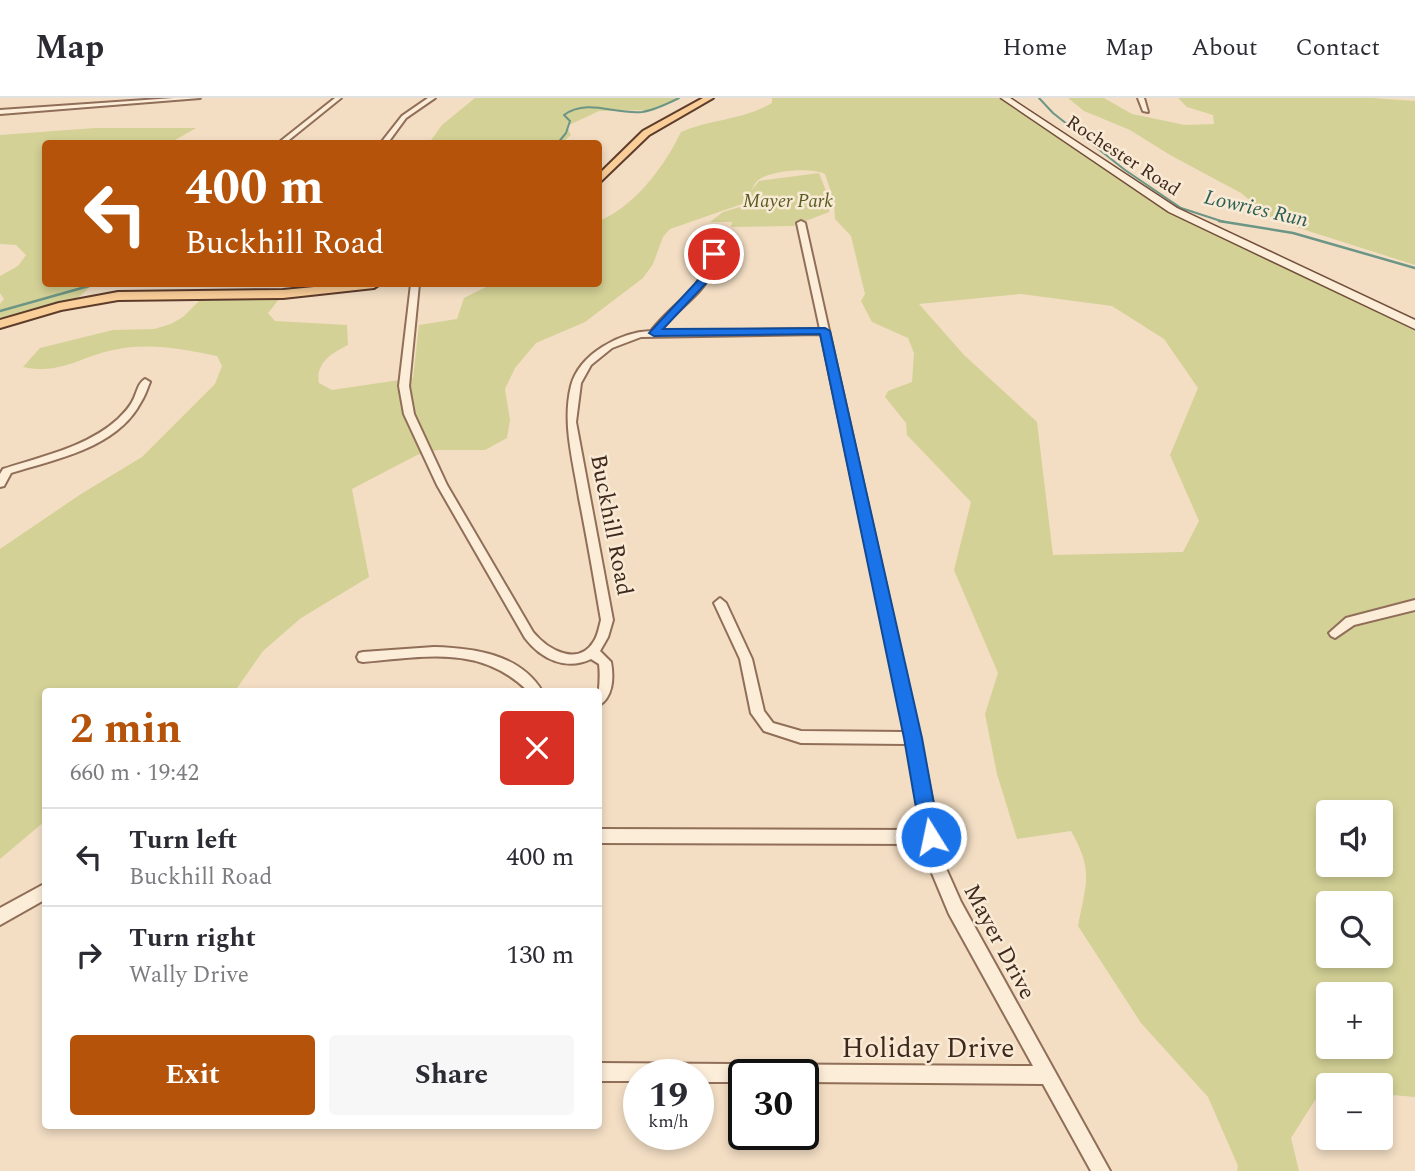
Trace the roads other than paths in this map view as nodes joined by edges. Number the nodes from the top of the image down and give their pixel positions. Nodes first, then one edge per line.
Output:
1 (197, 98) edge
2 (338, 98) edge
3 (432, 98) edge
4 (709, 98) edge
5 (1005, 98) edge
6 (1141, 98) edge
7 (1146, 111) dead end
8 (0, 112) edge
9 (284, 140) edge
10 (386, 140) edge
11 (602, 177) edge
12 (801, 223) dead end
13 (710, 229) dead end
14 (347, 287) edge
15 (415, 287) edge
16 (0, 324) edge
17 (1415, 324) edge
18 (825, 331) junction
19 (654, 333) junction
20 (145, 383) dead end
21 (4, 465) edge
22 (0, 484) edge
23 (720, 603) dead end
24 (1415, 605) edge
25 (1335, 633) dead end
26 (592, 652) junction
27 (363, 657) dead end
28 (533, 688) edge
29 (602, 694) edge
30 (913, 738) junction
31 (602, 836) edge
32 (931, 837) junction
33 (42, 892) edge
34 (0, 917) edge
35 (602, 1072) edge
36 (1047, 1075) junction
37 (1101, 1171) edge

1 - 8 street
2 - 9 street
3 - 10 street
4 - 11 main road
5 - 17 street, Rochester Road
6 - 7 street
12 - 18 street, Mayer Drive
13 - 19 street
14 - 16 main road
15 - 26 street
18 - 19 street, Buckhill Road
18 - 30 street, Mayer Drive
19 - 26 street, Buckhill Road
20 - 21 street
21 - 22 street
23 - 30 street
24 - 25 street
26 - 29 street
27 - 28 street
30 - 32 street, Mayer Drive
31 - 32 street
32 - 36 street, Mayer Drive
33 - 34 street
35 - 36 street, Holiday Drive
36 - 37 street, Mayer Drive

